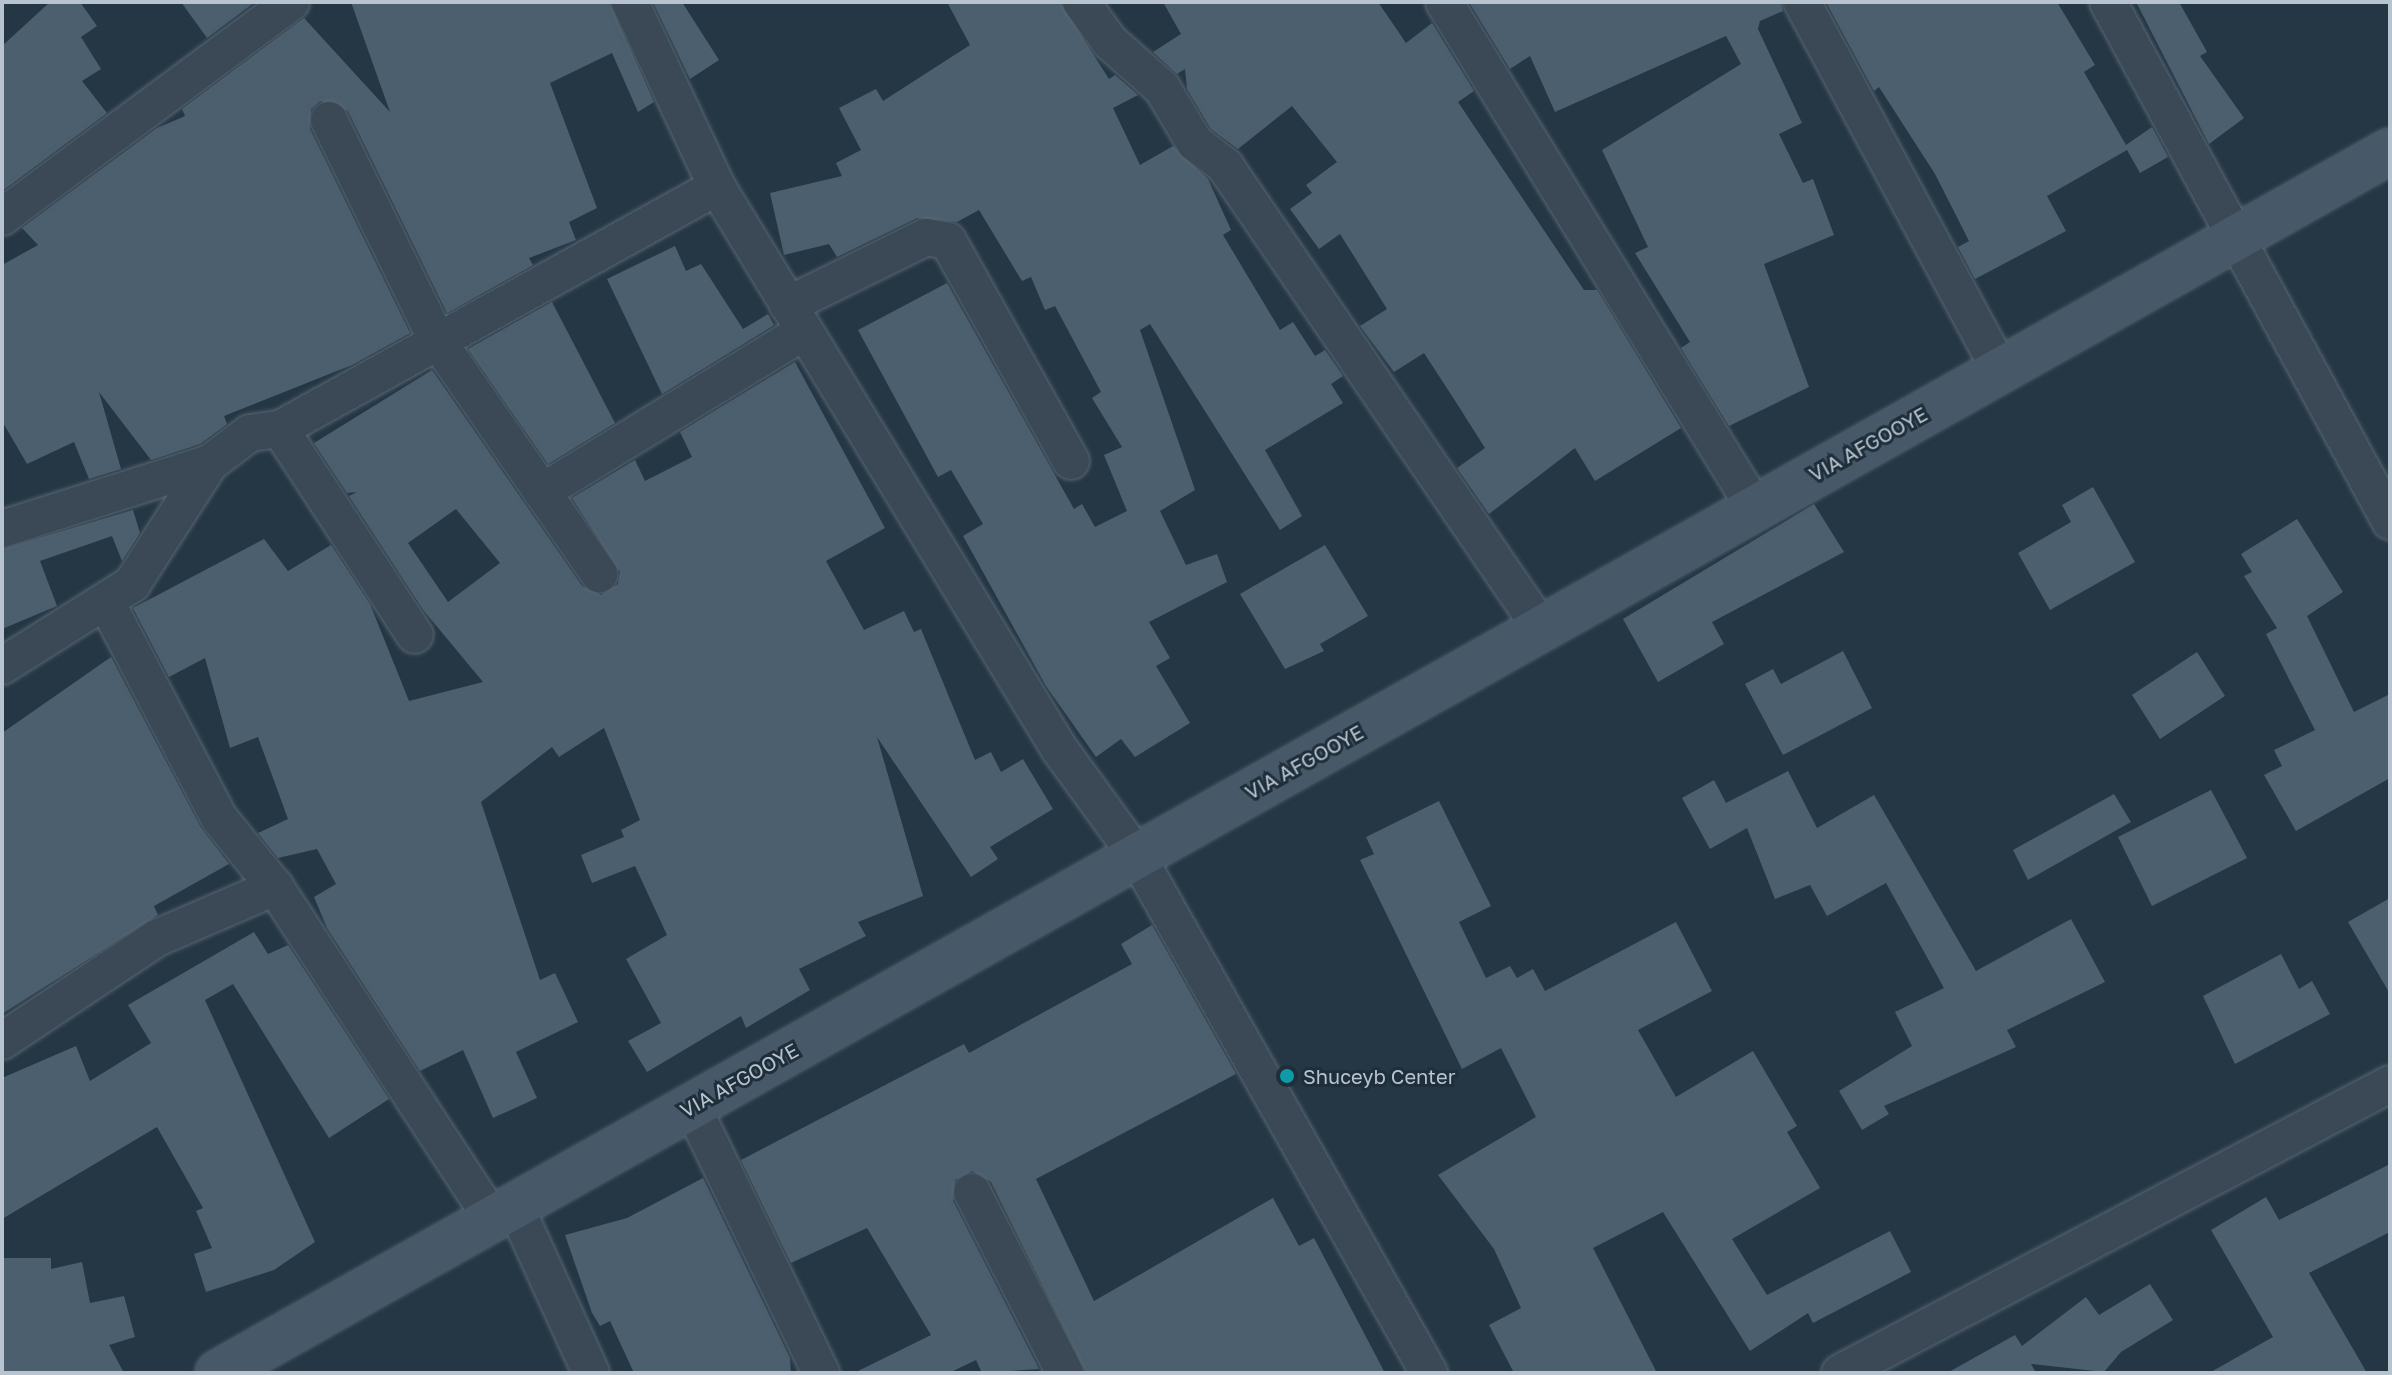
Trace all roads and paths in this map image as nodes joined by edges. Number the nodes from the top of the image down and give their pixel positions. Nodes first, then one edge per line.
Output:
1 (291, 2) edge
2 (630, 2) edge
3 (1081, 2) edge
4 (1444, 2) edge
5 (1802, 2) edge
6 (2108, 2) edge
7 (329, 120) dead end
8 (2390, 151) edge
9 (717, 187) junction
10 (2, 217) edge
11 (2236, 237) junction
12 (796, 318) junction
13 (437, 340) junction
14 (2000, 370) junction
15 (280, 429) junction
16 (1071, 461) dead end
17 (210, 463) junction
18 (542, 492) junction
19 (1755, 508) junction
20 (2390, 521) edge
21 (2, 529) edge
22 (599, 574) dead end
23 (108, 606) junction
24 (1541, 628) junction
25 (415, 635) dead end
26 (2, 666) edge
27 (1137, 856) junction
28 (275, 887) junction
29 (2, 1041) edge
30 (2390, 1084) edge
31 (692, 1106) junction
32 (972, 1192) dead end
33 (504, 1212) junction
34 (224, 1371) edge
35 (591, 1373) edge
36 (821, 1373) edge
37 (1065, 1373) edge
38 (1429, 1373) edge
39 (1840, 1373) edge

1 - 10 street
2 - 9 street
3 - 24 street
4 - 19 street
5 - 14 street
6 - 11 street
7 - 13 street
8 - 11 main road, VIA AFGOOYE
9 - 12 street
9 - 13 street
11 - 14 main road, VIA AFGOOYE
11 - 20 street
12 - 16 street
12 - 18 street
12 - 27 street
13 - 15 street
13 - 18 street
14 - 19 main road, VIA AFGOOYE
15 - 17 street
15 - 25 street
17 - 21 street
17 - 23 street
18 - 22 street
19 - 24 main road, VIA AFGOOYE
23 - 26 street
23 - 28 street
24 - 27 main road, VIA AFGOOYE
27 - 31 main road, VIA AFGOOYE
27 - 38 street
28 - 29 street
28 - 33 street
30 - 39 street
31 - 33 main road, VIA AFGOOYE
31 - 36 street
32 - 37 street
33 - 34 main road, VIA AFGOOYE
33 - 35 street

